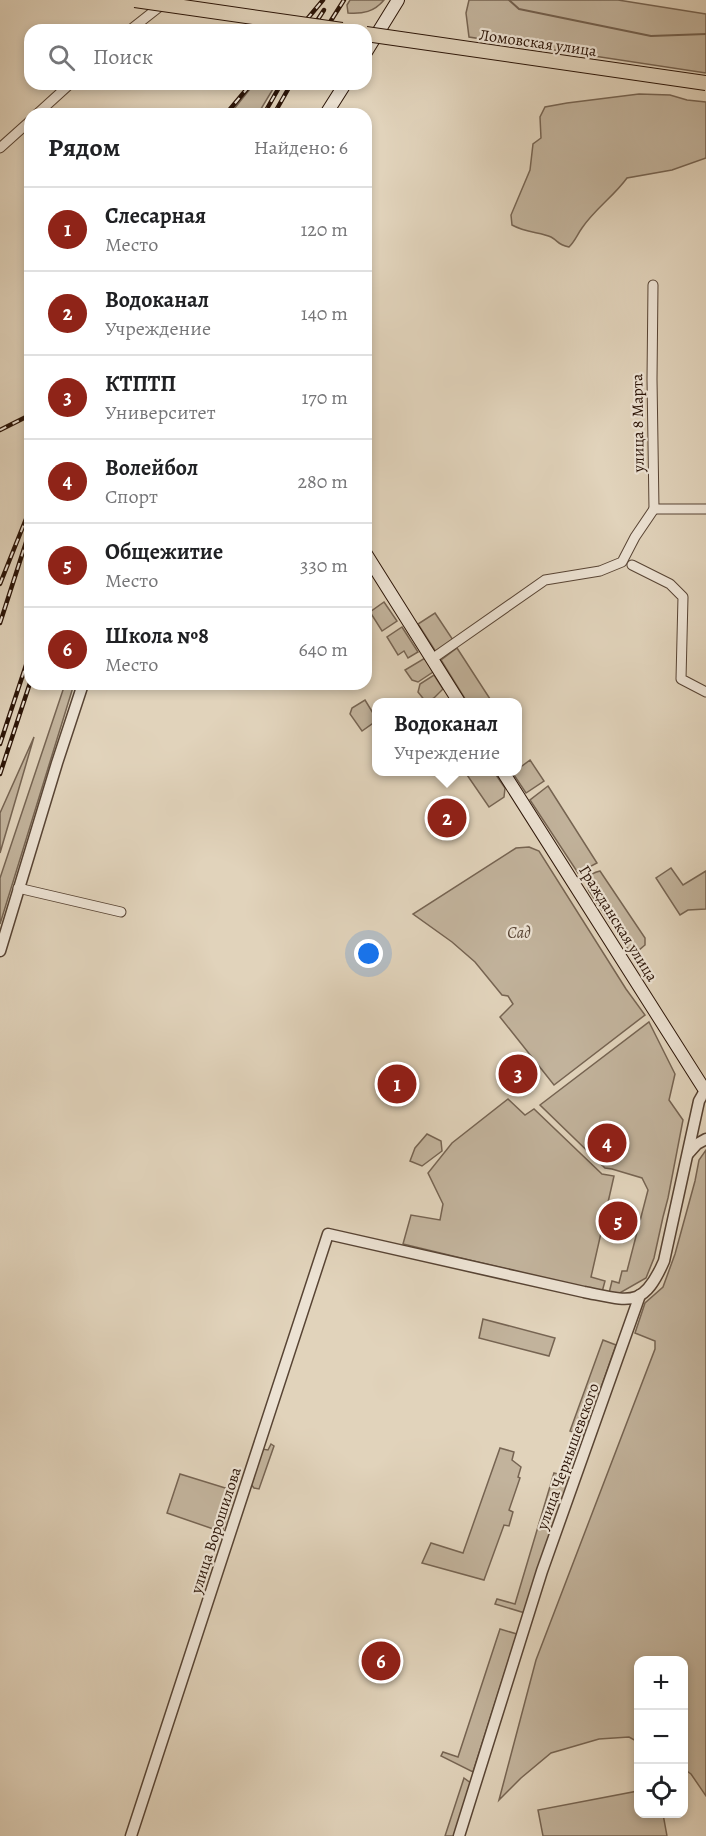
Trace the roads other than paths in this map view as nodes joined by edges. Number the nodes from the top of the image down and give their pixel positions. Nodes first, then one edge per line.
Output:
1 (135, 0) edge
2 (168, 0) edge
3 (398, 0) edge
4 (138, 24) edge
5 (301, 24) edge
6 (372, 34) edge
7 (372, 42) edge
8 (706, 83) edge
9 (63, 90) edge
10 (341, 90) edge
11 (44, 108) edge
12 (330, 108) edge
13 (24, 126) edge
14 (4, 141) edge
15 (0, 148) edge
16 (653, 285) dead end
17 (654, 508) junction
18 (706, 509) edge
19 (372, 564) edge
20 (632, 565) dead end
21 (432, 659) junction
22 (81, 690) edge
23 (706, 692) edge
24 (456, 698) edge
25 (506, 776) edge
26 (18, 888) junction
27 (121, 912) dead end
28 (0, 951) edge
29 (703, 1092) edge
30 (706, 1139) edge
31 (688, 1154) junction
32 (640, 1295) junction
33 (131, 1836) edge
34 (459, 1836) edge

1 - 5 main road, bridge
2 - 4 street
3 - 7 main road
6 - 8 main road, Ломовская улица, bridge
9 - 11 street
10 - 12 main road
13 - 14 street
14 - 15 street
16 - 17 street, улица 8 Марта
17 - 18 street
17 - 21 street
19 - 21 main road
20 - 23 street
21 - 24 main road
22 - 26 street
25 - 29 main road, Гражданская улица
26 - 27 street
26 - 28 street
29 - 31 street, улица Чернышевского
30 - 31 street
31 - 32 street, улица Чернышевского
32 - 33 street, улица Ворошилова
32 - 34 street, улица Чернышевского

